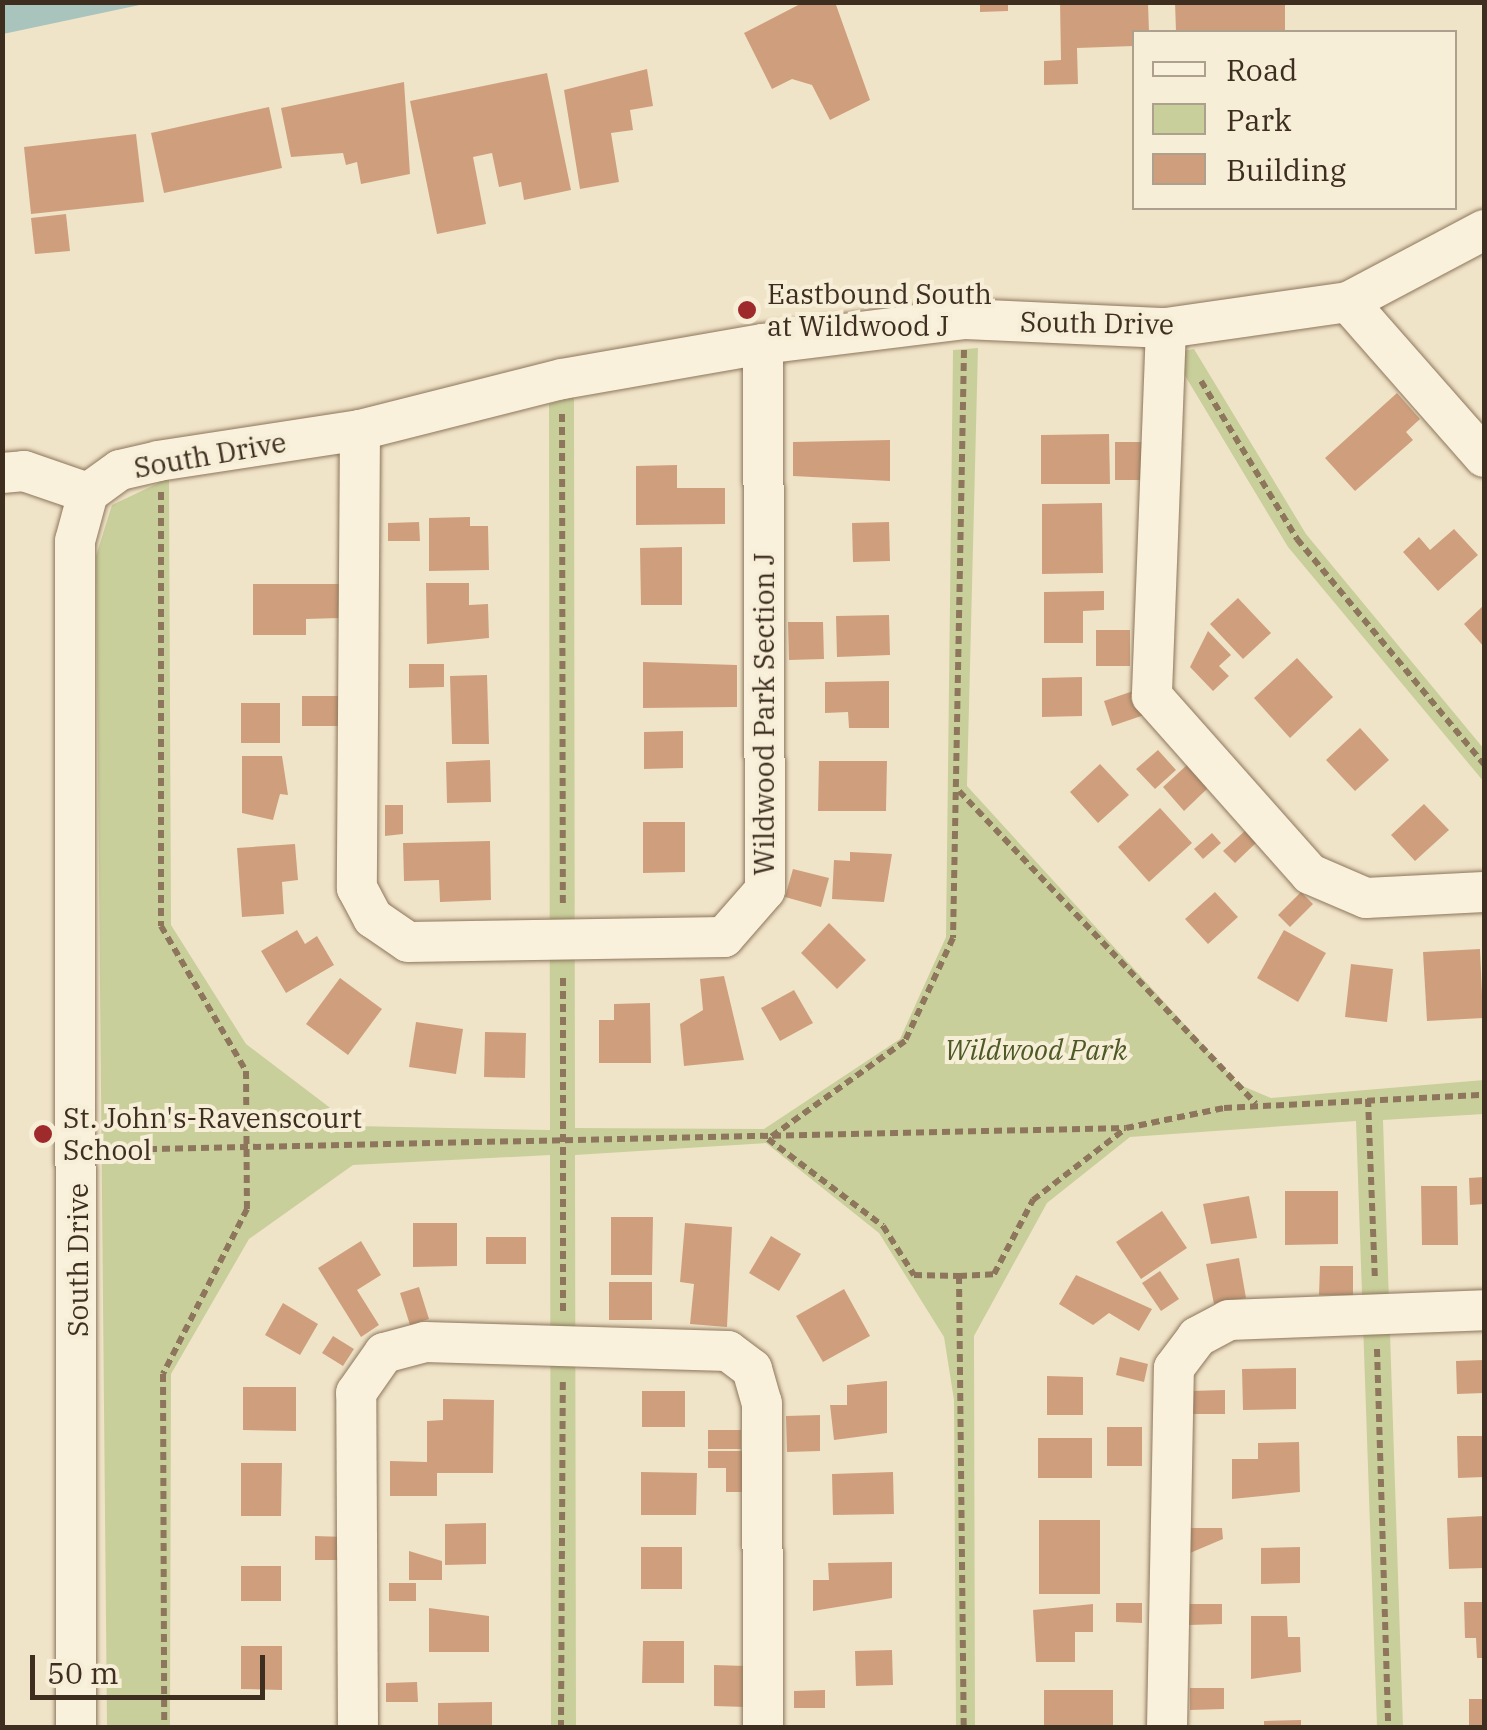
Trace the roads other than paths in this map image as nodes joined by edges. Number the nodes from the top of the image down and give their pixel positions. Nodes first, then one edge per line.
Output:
1 (1484, 230) edge
2 (1348, 302) junction
3 (1166, 328) junction
4 (762, 344) junction
5 (360, 430) junction
6 (1484, 456) edge
7 (2, 473) edge
8 (88, 494) junction
9 (1484, 892) edge
10 (1484, 1310) edge
11 (76, 1728) edge
12 (358, 1728) edge
13 (763, 1728) edge
14 (1167, 1728) edge

1 - 2 street, South Drive
2 - 3 street, South Drive
2 - 6 street
3 - 4 street, South Drive
3 - 9 street
4 - 5 street, South Drive
4 - 5 street, Wildwood Park Section J
5 - 8 street, South Drive
7 - 8 street
8 - 11 street, South Drive
10 - 14 street
12 - 13 street

